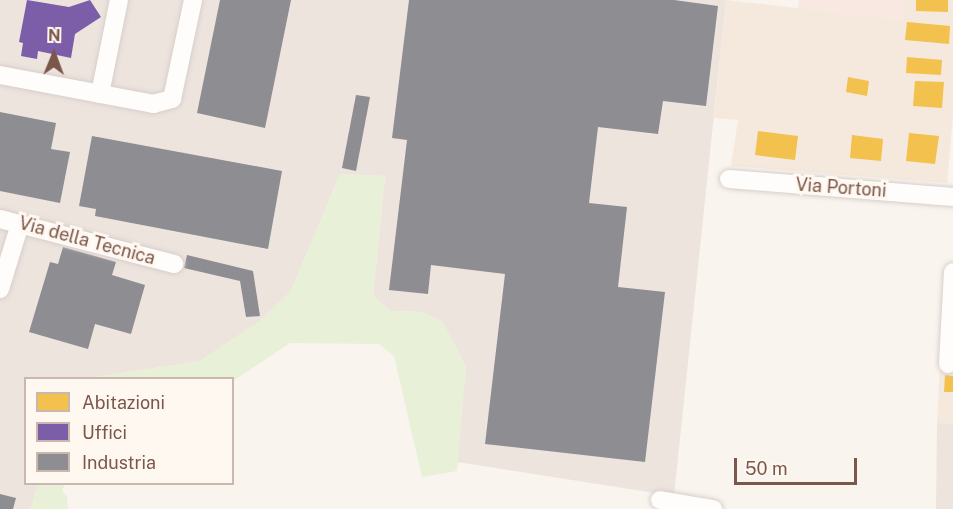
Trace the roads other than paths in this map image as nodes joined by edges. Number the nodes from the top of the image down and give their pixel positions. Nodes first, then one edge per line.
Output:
1 (119, 0) edge
2 (194, 0) edge
3 (0, 75) edge
4 (100, 94) junction
5 (729, 179) dead end
6 (953, 197) edge
7 (0, 219) edge
8 (20, 224) junction
9 (174, 264) dead end
10 (953, 272) edge
11 (0, 289) edge
12 (950, 363) edge
13 (660, 500) dead end
14 (713, 509) edge

1 - 4 street
2 - 4 street
3 - 4 street
5 - 6 street, Via Portoni
7 - 8 street, Via della Tecnica
8 - 9 street, Via della Tecnica
8 - 11 street
10 - 12 street
13 - 14 street

